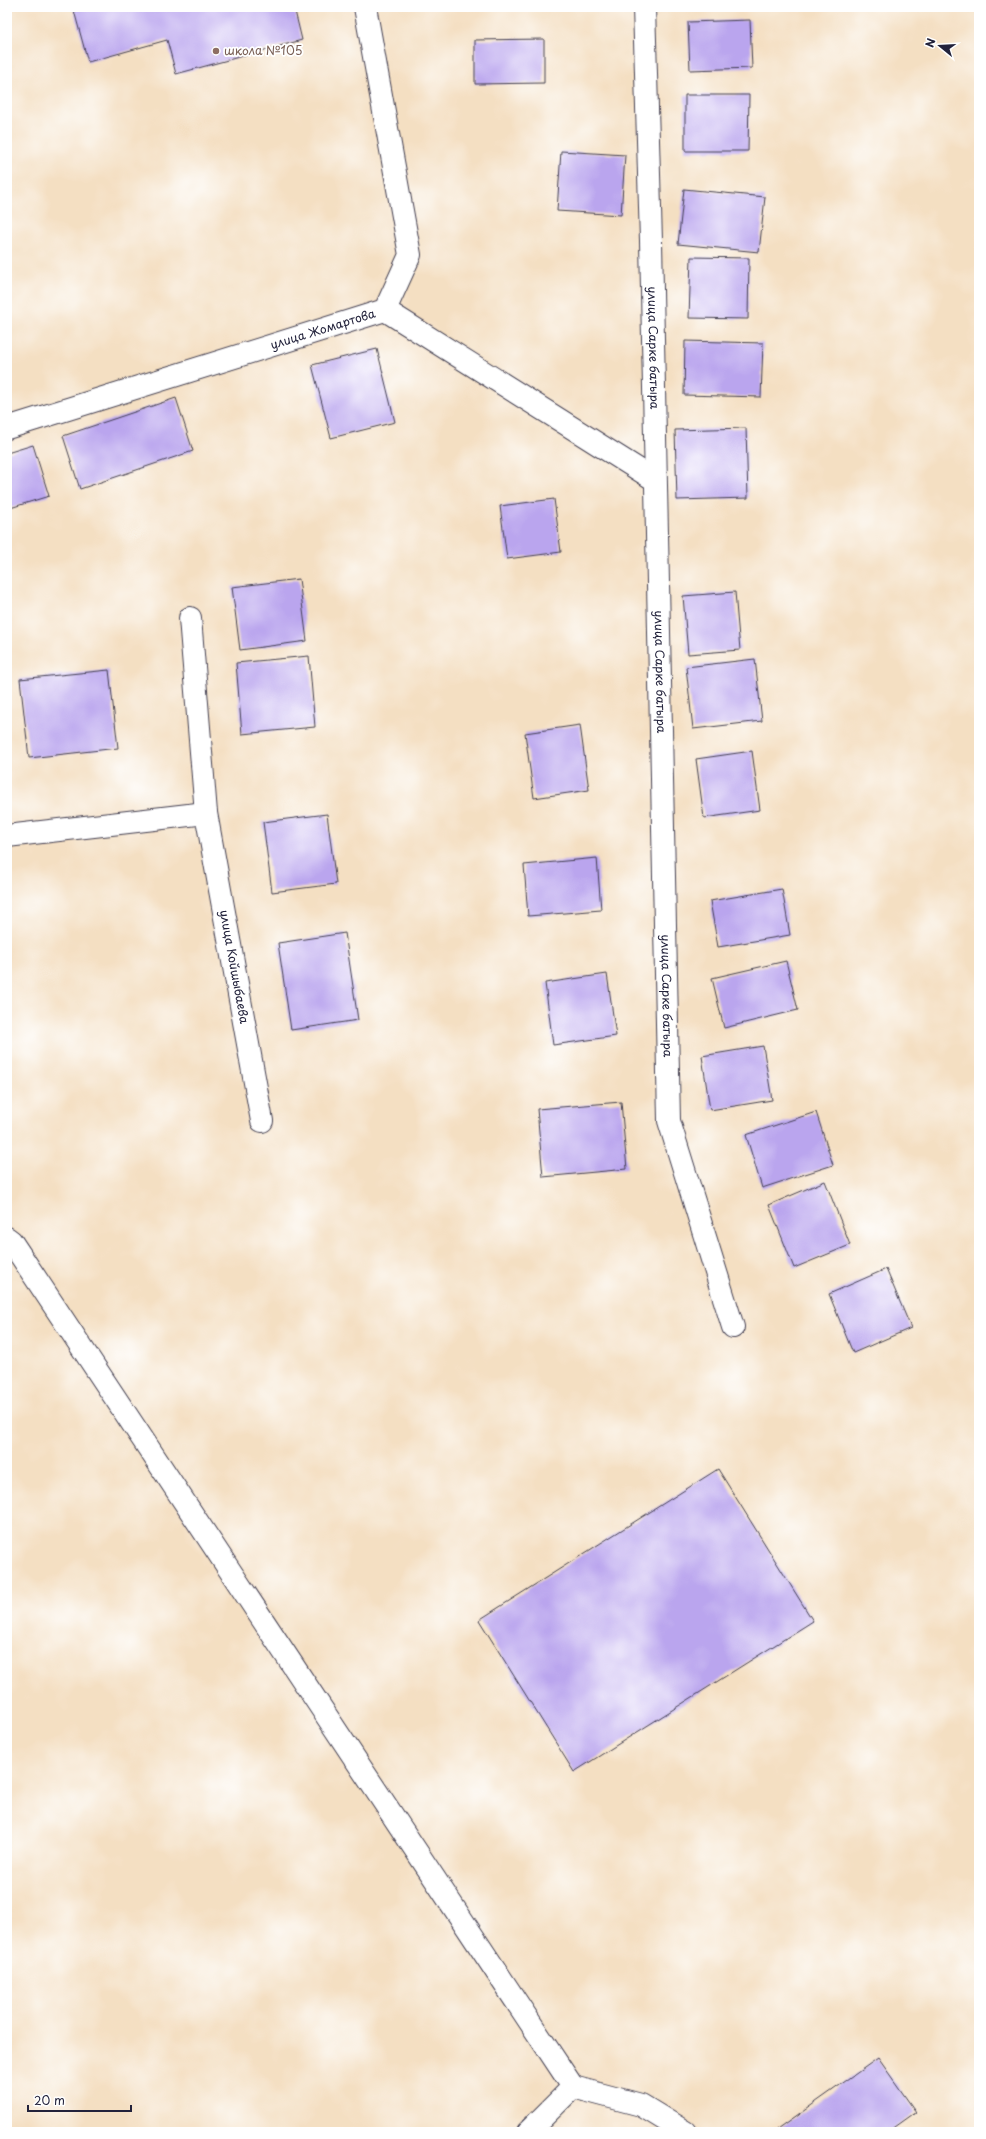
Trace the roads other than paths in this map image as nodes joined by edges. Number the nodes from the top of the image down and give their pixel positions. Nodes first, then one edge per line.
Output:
1 (365, 7) edge
2 (644, 7) edge
3 (385, 310) junction
4 (7, 428) edge
5 (655, 480) junction
6 (190, 618) dead end
7 (206, 813) junction
8 (7, 836) edge
9 (262, 1121) dead end
10 (7, 1238) edge
11 (733, 1327) dead end
12 (573, 2087) junction
13 (528, 2132) edge
14 (685, 2132) edge

1 - 3 street, улица Жомартова
2 - 5 street, улица Сарке батыра
3 - 4 street, улица Жомартова
3 - 5 street
5 - 11 street, улица Сарке батыра
6 - 7 street, улица Койшыбаева
7 - 8 street
7 - 9 street, улица Койшыбаева
10 - 12 street
12 - 13 street
12 - 14 street

